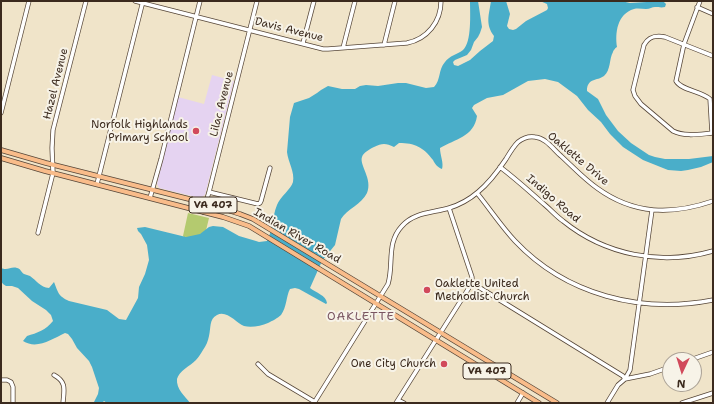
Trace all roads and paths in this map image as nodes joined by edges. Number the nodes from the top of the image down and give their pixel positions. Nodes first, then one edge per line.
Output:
1 (29, 1) edge
2 (86, 1) edge
3 (135, 1) edge
4 (200, 1) edge
5 (258, 1) edge
6 (314, 1) edge
7 (355, 1) edge
8 (395, 1) edge
9 (441, 1) edge
10 (700, 1) edge
11 (143, 2) edge
12 (697, 7) junction
13 (713, 14) edge
14 (196, 16) junction
15 (250, 30) junction
16 (303, 43) junction
17 (684, 44) junction
18 (384, 45) junction
19 (343, 48) junction
20 (713, 56) edge
21 (1, 113) edge
22 (712, 133) edge
23 (1, 150) edge
24 (1, 158) edge
25 (53, 165) junction
26 (500, 167) junction
27 (270, 168) dead end
28 (53, 173) junction
29 (99, 176) junction
30 (97, 184) junction
31 (152, 190) junction
32 (209, 192) junction
33 (478, 193) junction
34 (150, 198) junction
35 (713, 201) edge
36 (205, 203) junction
37 (449, 208) junction
38 (652, 210) junction
39 (203, 212) junction
40 (38, 233) dead end
41 (713, 251) edge
42 (645, 256) junction
43 (472, 283) junction
44 (381, 296) junction
45 (713, 300) edge
46 (639, 302) junction
47 (377, 303) junction
48 (440, 332) junction
49 (435, 339) junction
50 (713, 352) edge
51 (702, 356) edge
52 (258, 364) dead end
53 (662, 370) edge
54 (54, 375) dead end
55 (11, 376) dead end
56 (625, 379) junction
57 (1, 380) edge
58 (9, 381) junction
59 (713, 393) edge
60 (523, 394) junction
61 (397, 401) edge
62 (315, 402) edge
63 (13, 403) edge
64 (63, 403) edge
65 (404, 403) edge
66 (517, 403) edge
67 (539, 403) edge
68 (557, 403) edge
69 (607, 403) edge
70 (682, 403) edge

1 - 21 street
2 - 25 street, Hazel Avenue
3 - 11 street, Davis Avenue
4 - 14 street
5 - 15 street, Lilac Avenue
6 - 16 street
7 - 19 street
8 - 18 street
9 - 18 street, Davis Avenue
10 - 12 street
11 - 14 street, Davis Avenue
11 - 29 street
12 - 13 street
12 - 17 street
14 - 15 street, Davis Avenue
14 - 31 street
15 - 16 street, Davis Avenue
15 - 32 street, Lilac Avenue
16 - 19 street, Davis Avenue
17 - 20 street
17 - 22 street
17 - 22 street
18 - 19 street, Davis Avenue
23 - 25 main road, Indian River Road / VA 407
24 - 28 main road, Indian River Road / VA 407
25 - 28 street, Hazel Avenue
25 - 29 main road, Indian River Road / VA 407
26 - 33 street, Oaklette Drive
26 - 38 street, Oaklette Drive
26 - 42 street, Indigo Road
27 - 32 street
28 - 30 main road, Indian River Road / VA 407
28 - 40 street, Hazel Avenue
29 - 30 street
29 - 31 main road, Indian River Road / VA 407
30 - 34 main road, Indian River Road / VA 407
31 - 34 street
31 - 36 main road, Indian River Road / VA 407
32 - 36 street, Lilac Avenue
33 - 37 street, Oaklette Drive
33 - 46 street
34 - 39 main road, Indian River Road / VA 407
35 - 38 street, Oaklette Drive
36 - 39 street, Lilac Avenue
36 - 44 main road, Indian River Road / VA 407
37 - 43 street
37 - 44 street, Oaklette Drive
38 - 42 street
39 - 47 main road, Indian River Road / VA 407
41 - 42 street, Indigo Road
42 - 46 street
43 - 48 street
43 - 56 street
44 - 47 street, Oaklette Drive
44 - 48 main road, Indian River Road / VA 407
45 - 46 street
46 - 56 street
47 - 49 main road, Indian River Road / VA 407
47 - 62 street, Oaklette Drive
48 - 49 street
48 - 68 main road, Indian River Road / VA 407
49 - 60 main road, Indian River Road / VA 407
49 - 61 street
50 - 51 street
52 - 62 street
53 - 56 street
54 - 64 street
55 - 58 street
56 - 69 street
57 - 58 street
58 - 63 street
59 - 70 street
60 - 66 street
60 - 67 main road, Indian River Road / VA 407
61 - 65 street

